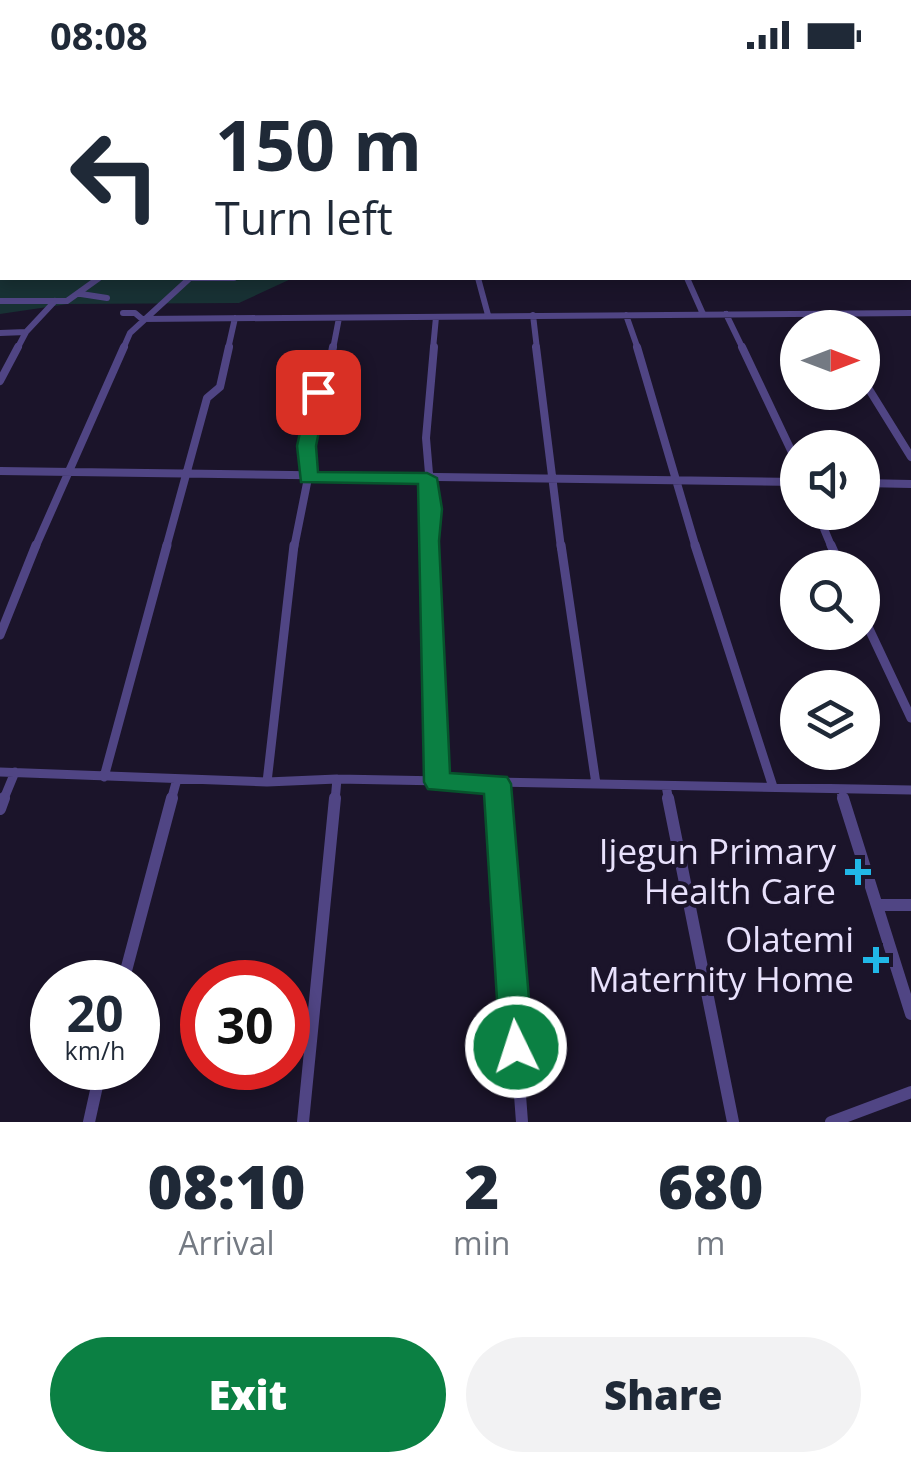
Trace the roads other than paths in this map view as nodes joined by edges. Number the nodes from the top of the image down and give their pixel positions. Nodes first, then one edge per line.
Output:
1 (96, 280) edge
2 (188, 280) edge
3 (479, 280) edge
4 (688, 280) edge
5 (81, 294) junction
6 (107, 298) dead end
7 (0, 301) edge
8 (55, 301) junction
9 (122, 313) dead end
10 (703, 314) junction
11 (726, 314) junction
12 (780, 314) edge
13 (880, 314) edge
14 (911, 314) edge
15 (626, 315) junction
16 (488, 316) junction
17 (532, 316) junction
18 (235, 318) junction
19 (339, 318) junction
20 (436, 318) junction
21 (142, 319) junction
22 (26, 332) junction
23 (0, 333) edge
24 (0, 380) edge
25 (880, 407) edge
26 (781, 430) edge
27 (911, 458) edge
28 (0, 471) edge
29 (65, 472) junction
30 (186, 473) junction
31 (308, 478) junction
32 (427, 478) junction
33 (551, 480) junction
34 (674, 480) junction
35 (780, 482) edge
36 (880, 483) edge
37 (911, 484) edge
38 (0, 635) edge
39 (879, 650) edge
40 (911, 718) edge
41 (0, 772) edge
42 (15, 772) junction
43 (104, 777) junction
44 (177, 779) junction
45 (337, 779) junction
46 (267, 782) junction
47 (437, 782) junction
48 (497, 784) junction
49 (596, 784) junction
50 (666, 786) junction
51 (773, 787) junction
52 (840, 790) junction
53 (911, 790) edge
54 (0, 809) edge
55 (911, 904) edge
56 (877, 905) junction
57 (130, 960) edge
58 (911, 1014) edge
59 (97, 1090) edge
60 (911, 1092) edge
61 (90, 1122) edge
62 (303, 1122) edge
63 (522, 1122) edge
64 (733, 1122) edge
65 (831, 1122) edge

1 - 5 street
2 - 21 street
3 - 16 street
4 - 10 street
5 - 6 street
5 - 8 street
7 - 8 street
8 - 22 street
9 - 21 street
10 - 11 street
10 - 15 street
11 - 12 street
11 - 26 street
13 - 14 street
15 - 17 street
15 - 34 street
16 - 17 street
16 - 20 street
17 - 33 street
18 - 19 street
18 - 21 street
18 - 30 street
19 - 20 street
19 - 31 street
20 - 32 street
21 - 29 street
22 - 23 street
22 - 24 street
25 - 27 street
28 - 29 street
29 - 30 street
29 - 38 street
30 - 31 street
30 - 43 street
31 - 32 street
31 - 46 street
32 - 33 street
32 - 47 street
33 - 34 street
33 - 49 street
34 - 35 street
34 - 51 street
36 - 37 street
39 - 40 street
41 - 42 street
42 - 43 street
42 - 54 street
43 - 44 street
44 - 46 street
44 - 57 street
45 - 46 street
45 - 47 street
45 - 62 street
47 - 48 street
48 - 49 street
48 - 63 street
49 - 50 street
50 - 51 street
50 - 64 street
51 - 52 street
52 - 53 street
52 - 56 street
55 - 56 street
56 - 58 street
59 - 61 street
60 - 65 street

